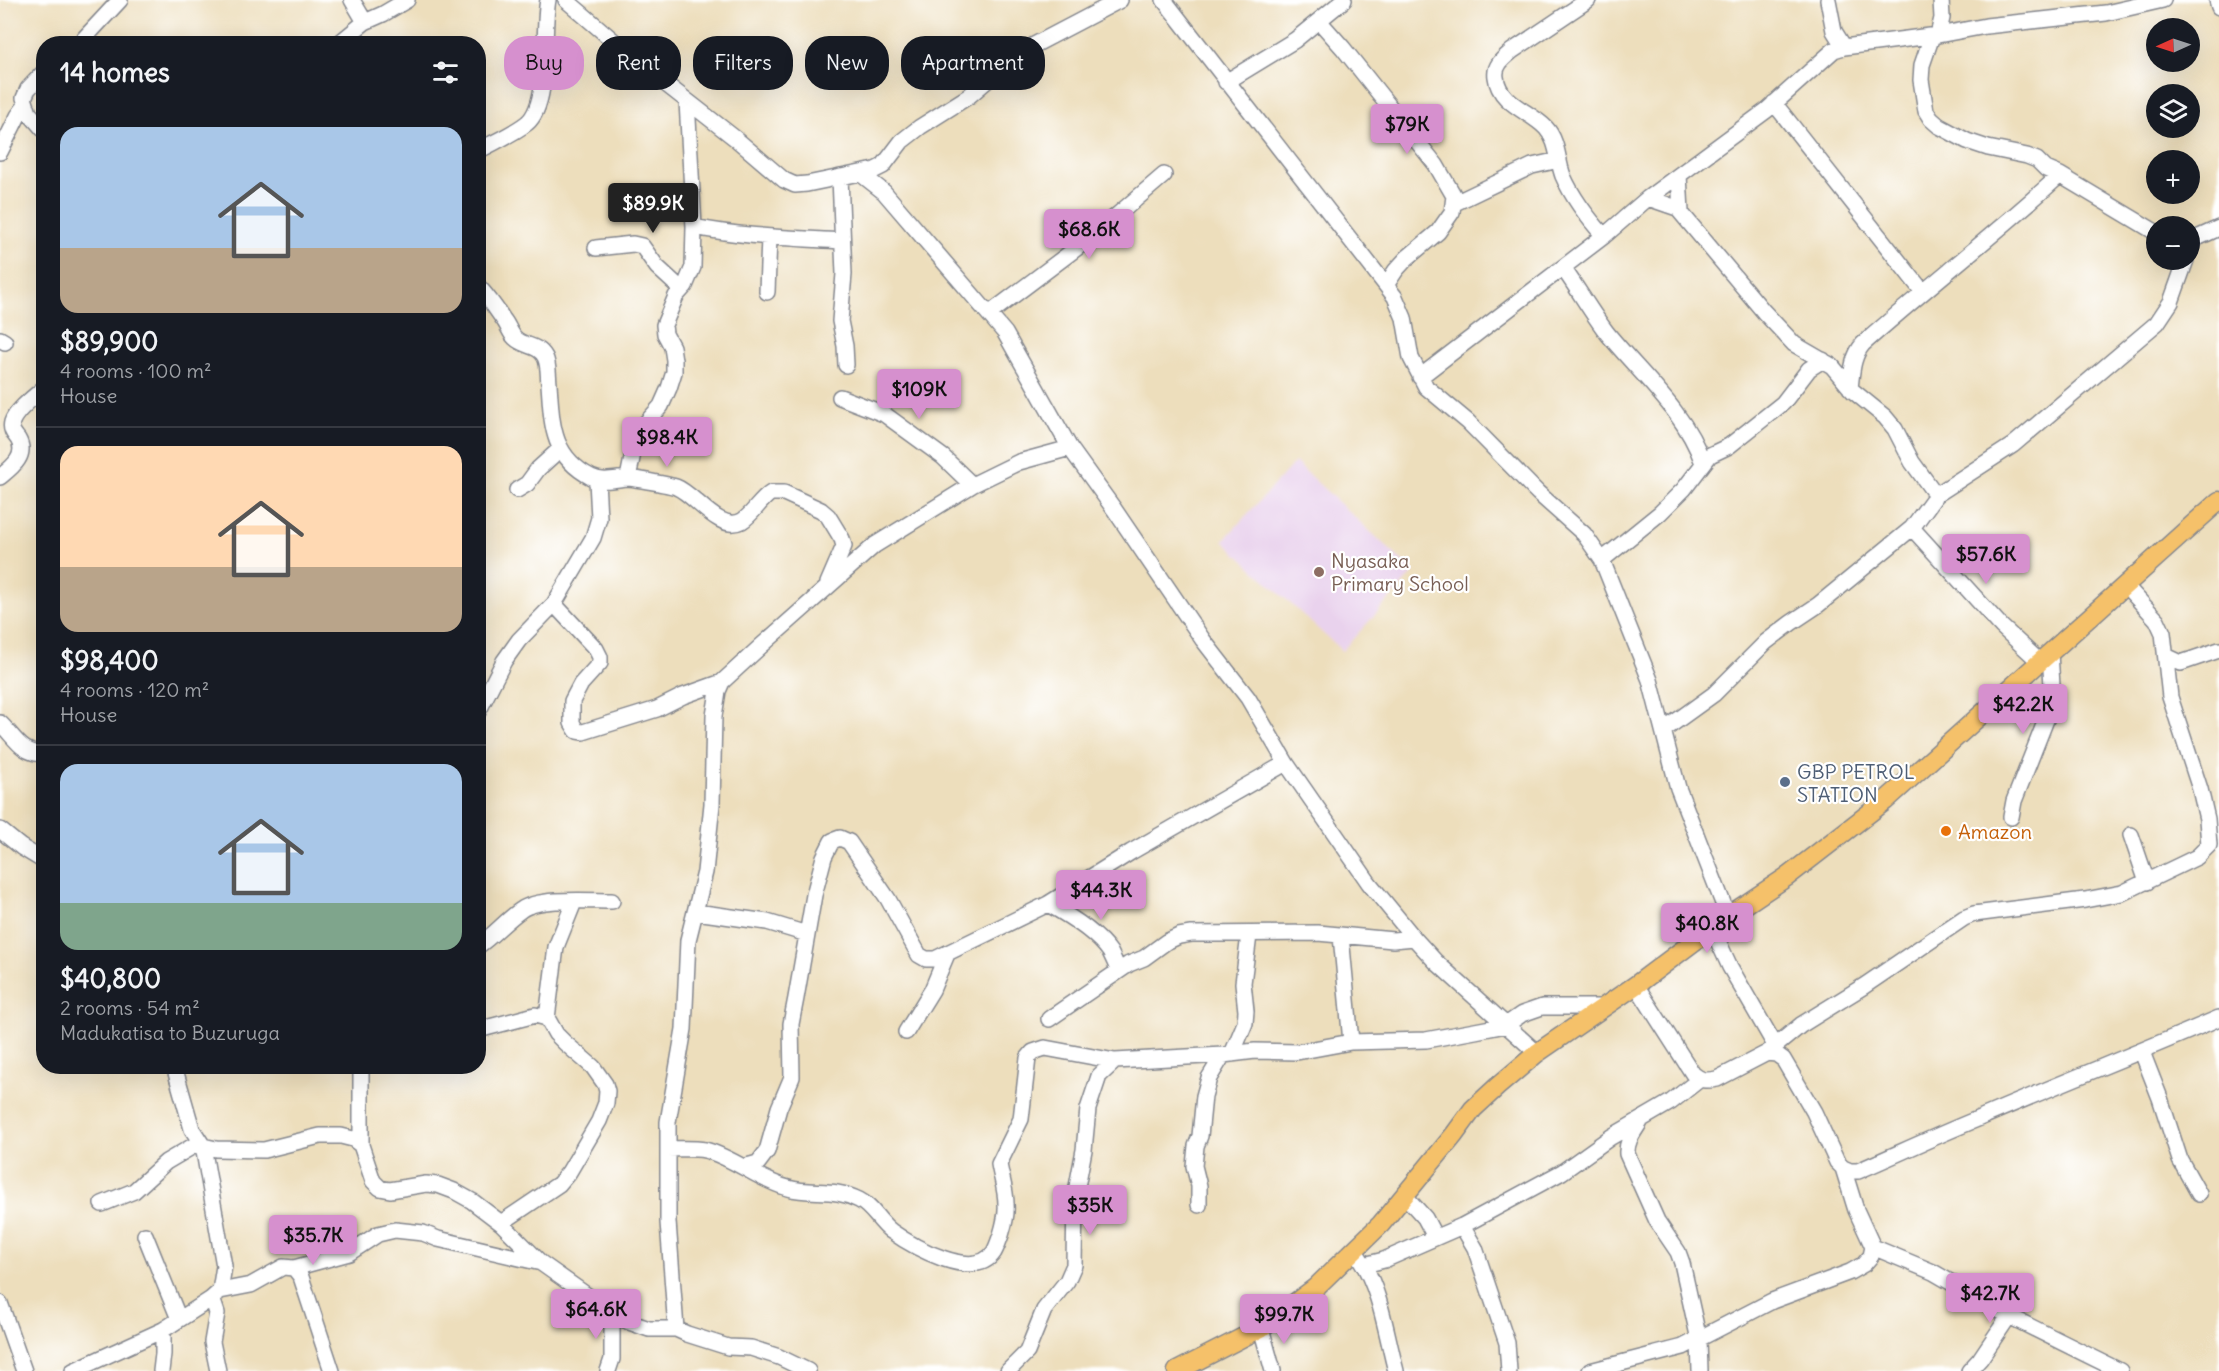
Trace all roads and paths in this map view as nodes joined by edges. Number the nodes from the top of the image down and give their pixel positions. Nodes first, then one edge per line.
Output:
1 (120, 0) edge
2 (352, 0) edge
3 (407, 0) edge
4 (548, 0) edge
5 (566, 0) edge
6 (1120, 0) edge
7 (1344, 0) edge
8 (1588, 0) edge
9 (1828, 0) edge
10 (1941, 0) edge
11 (2163, 0) edge
12 (2217, 0) edge
13 (1168, 2) edge
14 (2219, 7) edge
15 (365, 22) junction
16 (1320, 22) junction
17 (86, 36) edge
18 (348, 36) edge
19 (1935, 36) junction
20 (1844, 48) junction
21 (36, 80) edge
22 (1227, 82) junction
23 (687, 101) junction
24 (1774, 103) junction
25 (26, 105) junction
26 (36, 119) edge
27 (486, 146) edge
28 (0, 152) edge
29 (1559, 160) junction
30 (887, 161) junction
31 (861, 174) junction
32 (1164, 175) dead end
33 (1679, 175) junction
34 (2060, 175) junction
35 (840, 177) junction
36 (887, 196) junction
37 (1648, 198) junction
38 (1455, 203) junction
39 (1681, 212) junction
40 (2146, 226) edge
41 (694, 227) junction
42 (2219, 228) edge
43 (1604, 236) junction
44 (769, 237) junction
45 (2200, 237) edge
46 (842, 241) junction
47 (596, 248) dead end
48 (1563, 268) junction
49 (2182, 270) edge
50 (1386, 285) junction
51 (681, 289) junction
52 (767, 292) dead end
53 (1923, 292) junction
54 (486, 296) edge
55 (989, 314) junction
56 (1857, 350) junction
57 (1826, 362) junction
58 (846, 365) dead end
59 (1420, 377) junction
60 (1850, 388) junction
61 (36, 396) edge
62 (840, 397) dead end
63 (1070, 448) junction
64 (560, 449) junction
65 (1703, 463) junction
66 (0, 477) edge
67 (628, 478) junction
68 (597, 480) junction
69 (972, 484) junction
70 (518, 490) dead end
71 (1936, 495) junction
72 (2219, 501) edge
73 (1912, 528) junction
74 (875, 545) junction
75 (844, 546) junction
76 (1602, 560) junction
77 (2125, 585) junction
78 (827, 586) junction
79 (555, 604) junction
80 (2219, 650) edge
81 (2166, 656) junction
82 (2045, 658) junction
83 (722, 682) junction
84 (486, 696) edge
85 (0, 723) edge
86 (1664, 730) junction
87 (36, 754) edge
88 (1286, 763) junction
89 (2011, 817) dead end
90 (1, 831) edge
91 (2131, 835) dead end
92 (2214, 848) edge
93 (36, 856) edge
94 (2147, 882) junction
95 (612, 901) dead end
96 (574, 902) junction
97 (1048, 904) junction
98 (696, 912) junction
99 (1728, 916) junction
100 (1712, 928) junction
101 (807, 934) junction
102 (1249, 935) junction
103 (1341, 936) junction
104 (1414, 938) junction
105 (486, 941) edge
106 (947, 954) junction
107 (1118, 970) junction
108 (1636, 985) junction
109 (1604, 1007) junction
110 (547, 1018) junction
111 (2219, 1018) edge
112 (1049, 1019) dead end
113 (1506, 1025) junction
114 (486, 1028) edge
115 (906, 1032) dead end
116 (1351, 1042) junction
117 (1771, 1050) junction
118 (2142, 1052) junction
119 (1537, 1053) junction
120 (1228, 1055) junction
121 (1115, 1061) junction
122 (176, 1074) edge
123 (361, 1074) edge
124 (1700, 1079) junction
125 (1642, 1119) junction
126 (201, 1144) junction
127 (361, 1145) junction
128 (668, 1149) junction
129 (743, 1167) junction
130 (1843, 1168) junction
131 (2199, 1194) dead end
132 (1405, 1196) junction
133 (102, 1204) dead end
134 (1199, 1205) dead end
135 (501, 1223) junction
136 (1462, 1226) junction
137 (145, 1235) dead end
138 (1435, 1237) junction
139 (1873, 1247) junction
140 (1359, 1258) junction
141 (541, 1263) junction
142 (294, 1268) junction
143 (216, 1295) junction
144 (0, 1303) edge
145 (612, 1312) junction
146 (2009, 1316) junction
147 (179, 1319) junction
148 (1261, 1328) junction
149 (676, 1329) junction
150 (164, 1330) junction
151 (1699, 1340) junction
152 (24, 1371) edge
153 (72, 1371) edge
154 (161, 1371) edge
155 (218, 1371) edge
156 (332, 1371) edge
157 (608, 1371) edge
158 (808, 1371) edge
159 (1008, 1371) edge
160 (1177, 1371) edge
161 (1273, 1371) edge
162 (1396, 1371) edge
163 (1509, 1371) edge
164 (1590, 1371) edge
165 (1700, 1371) edge
166 (1969, 1371) edge
167 (2120, 1371) edge

1 - 17 street
2 - 15 street
3 - 15 street
4 - 27 street
5 - 23 street
6 - 30 street
7 - 16 street
8 - 29 street
9 - 20 street
10 - 19 street
11 - 19 street
12 - 14 street
13 - 22 street
15 - 18 street
16 - 22 street
16 - 38 street
19 - 20 street
19 - 34 street
20 - 24 street
21 - 25 street
22 - 50 street
23 - 35 street
23 - 41 street
24 - 33 street
24 - 53 street
25 - 26 street
25 - 28 street
29 - 38 street
29 - 43 street
30 - 31 street
30 - 36 street
31 - 35 street
31 - 36 street
32 - 55 street
33 - 37 street
33 - 39 street
34 - 40 street
34 - 53 street
35 - 46 street
36 - 55 street
37 - 39 street
37 - 43 street
38 - 50 street
39 - 57 street
41 - 44 street
41 - 51 street
42 - 45 street
43 - 48 street
44 - 46 street
44 - 52 street
46 - 58 street
47 - 51 street
48 - 59 street
48 - 65 street
49 - 71 street
50 - 59 street
51 - 67 street
53 - 56 street
54 - 64 street
55 - 63 street
56 - 57 street
56 - 60 street
57 - 60 street
57 - 65 street
59 - 76 street
60 - 71 street
61 - 66 street
62 - 69 street
63 - 69 street
63 - 88 street
64 - 68 street
64 - 70 street
65 - 76 street
67 - 68 street
67 - 75 street
68 - 79 street
69 - 74 street
71 - 73 street
72 - 77 main road
73 - 82 street
73 - 86 street
74 - 75 street
74 - 78 street
75 - 78 street
76 - 86 street
77 - 81 street
77 - 82 main road
78 - 83 street
79 - 83 street
79 - 84 street
80 - 81 street
81 - 92 street
82 - 89 street
82 - 99 main road
83 - 98 street
85 - 87 street
86 - 99 street
88 - 97 street
88 - 104 street
90 - 93 street
91 - 94 street
92 - 94 street
94 - 117 street
95 - 96 street
96 - 105 street
96 - 110 street
97 - 106 street
97 - 107 street
98 - 101 street
98 - 128 street
99 - 100 main road
100 - 108 main road
100 - 117 street
101 - 106 street
101 - 129 street
102 - 103 street
102 - 107 street
102 - 120 street
103 - 104 street
103 - 116 street
104 - 113 street
106 - 115 street
107 - 112 street
108 - 109 main road
108 - 124 street
109 - 113 street
109 - 119 main road
110 - 114 street
110 - 135 street
111 - 118 street
113 - 116 street
113 - 119 street
116 - 120 street
117 - 124 street
117 - 130 street
118 - 130 street
118 - 131 street
119 - 132 main road
120 - 121 street
120 - 134 street
121 - 129 street
121 - 159 street
122 - 126 street
123 - 127 street
124 - 125 street
125 - 136 street
125 - 151 street
126 - 127 street
126 - 133 street
126 - 143 street
127 - 135 street
128 - 129 street
128 - 149 street
130 - 139 street
132 - 138 street
132 - 140 main road
135 - 141 street
136 - 138 street
136 - 163 street
137 - 147 street
138 - 140 street
139 - 146 street
139 - 151 street
140 - 148 main road
140 - 162 street
141 - 142 street
141 - 145 street
142 - 143 street
142 - 156 street
143 - 147 street
143 - 155 street
144 - 152 street
145 - 149 street
145 - 157 street
146 - 166 street
146 - 167 street
147 - 150 street
148 - 160 main road
148 - 161 street
149 - 158 street
150 - 153 street
150 - 154 street
151 - 164 street
151 - 165 street

